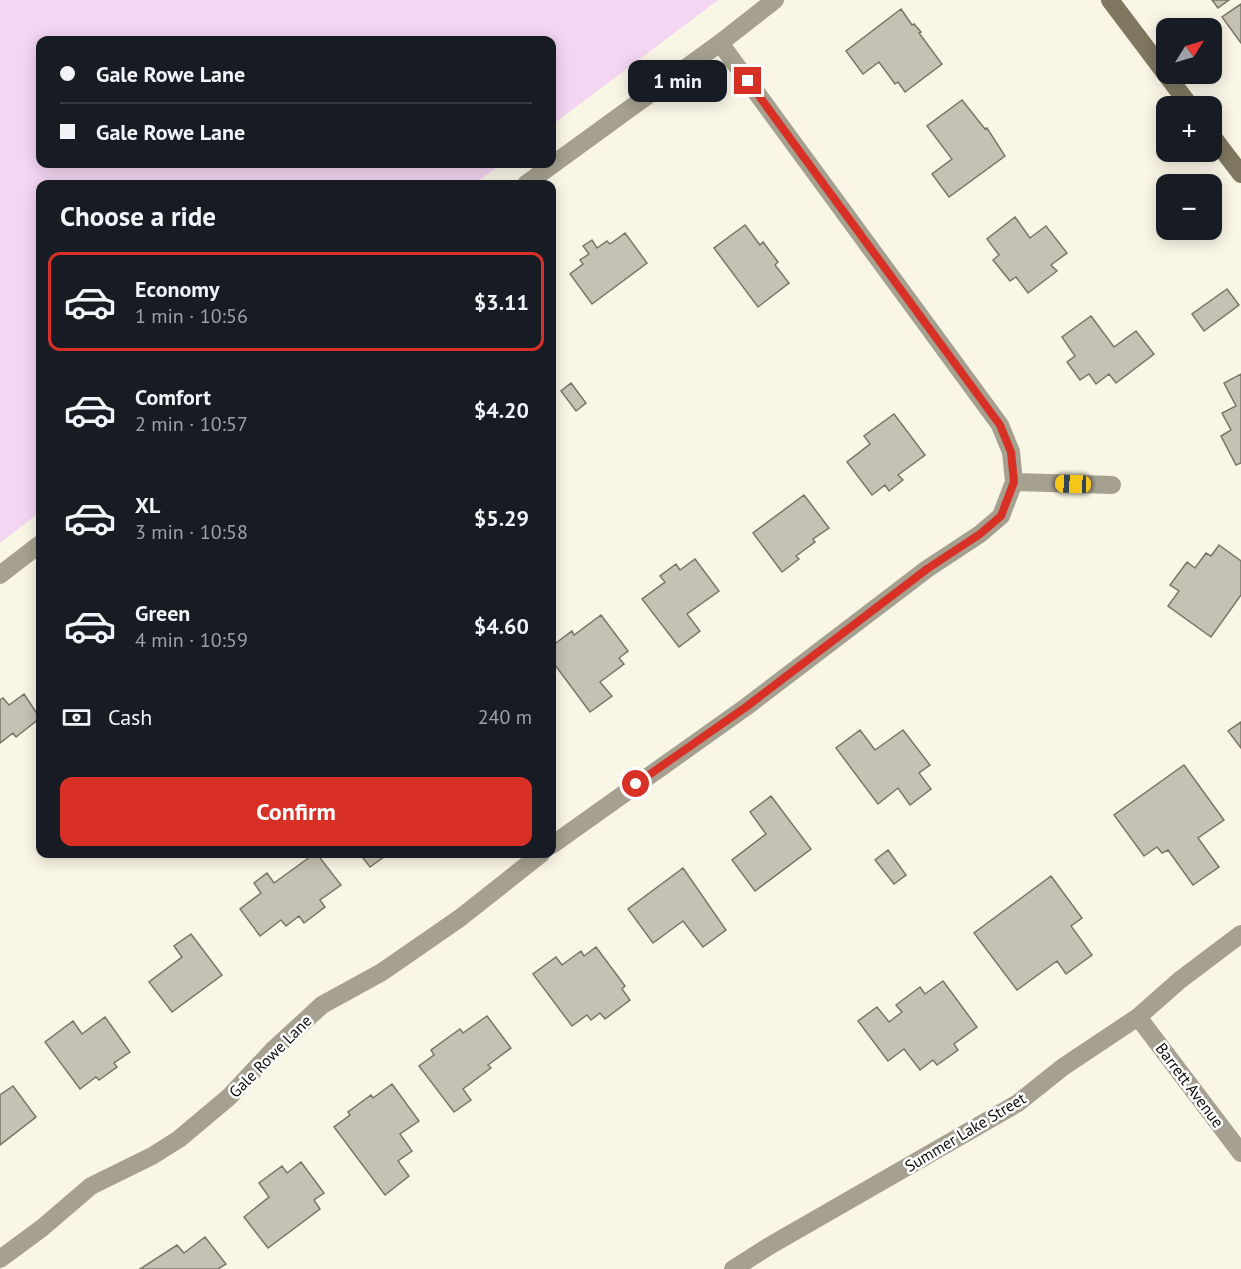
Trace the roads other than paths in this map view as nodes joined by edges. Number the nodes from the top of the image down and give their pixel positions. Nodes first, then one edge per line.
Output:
1 (775, 0) edge
2 (1110, 0) edge
3 (720, 43) junction
4 (1182, 96) edge
5 (1222, 149) edge
6 (556, 162) edge
7 (548, 168) edge
8 (1241, 174) edge
9 (532, 180) edge
10 (1014, 482) junction
11 (1112, 485) dead end
12 (36, 547) edge
13 (0, 575) edge
14 (556, 842) edge
15 (536, 858) edge
16 (1241, 934) edge
17 (1138, 1017) junction
18 (1241, 1153) edge
19 (0, 1259) edge
20 (734, 1269) edge

1 - 3 street
2 - 4 street
3 - 6 street
3 - 10 street
5 - 8 street
7 - 9 street
10 - 11 street
10 - 14 street
12 - 13 street
15 - 19 street, Gale Rowe Lane
16 - 17 street, Summer Lake Street
17 - 18 street, Barrett Avenue
17 - 20 street, Summer Lake Street

